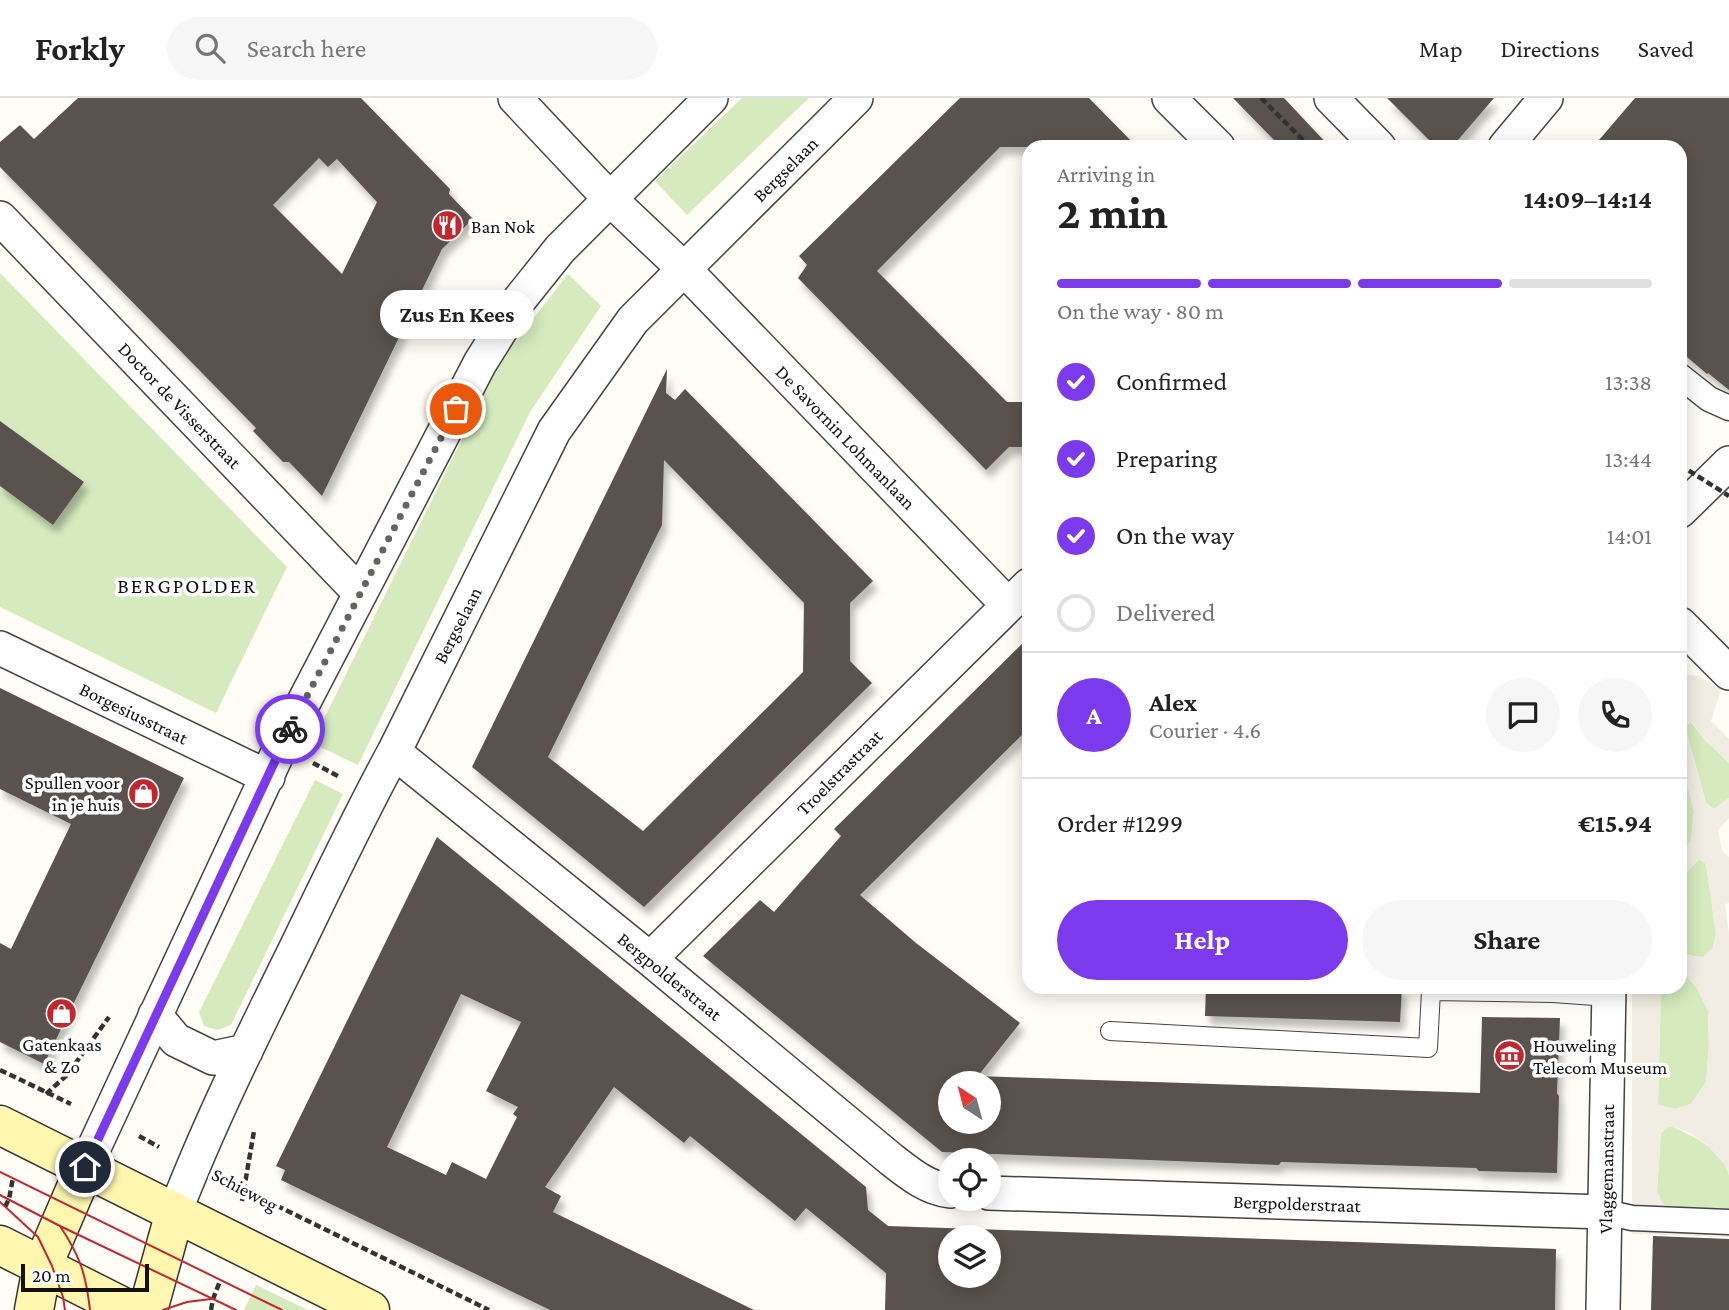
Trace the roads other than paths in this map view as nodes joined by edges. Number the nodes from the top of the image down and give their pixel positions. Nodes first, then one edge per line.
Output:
1 (515, 98) edge
2 (711, 98) edge
3 (856, 98) edge
4 (1169, 98) edge
5 (1331, 98) edge
6 (1546, 98) edge
7 (1211, 140) edge
8 (1373, 140) edge
9 (1511, 140) edge
10 (610, 199) junction
11 (0, 218) edge
12 (684, 269) junction
13 (1687, 382) edge
14 (1729, 408) edge
15 (1729, 463) edge
16 (1687, 504) edge
17 (360, 593) junction
18 (1019, 595) edge
19 (1687, 631) edge
20 (0, 648) edge
21 (1729, 673) edge
22 (394, 752) junction
23 (268, 777) junction
24 (650, 959) junction
25 (1431, 994) edge
26 (1609, 994) edge
27 (155, 1015) junction
28 (1110, 1031) dead end
29 (246, 1051) junction
30 (11, 1131) edge
31 (85, 1167) junction
32 (938, 1189) edge
33 (1001, 1193) edge
34 (175, 1212) junction
35 (1605, 1212) junction
36 (1729, 1222) edge
37 (1, 1229) edge
38 (42, 1267) junction
39 (34, 1310) edge
40 (129, 1310) edge
41 (148, 1310) edge
42 (370, 1310) edge
43 (1603, 1310) edge

1 - 10 street
2 - 10 street
3 - 12 street, Bergselaan
4 - 7 street
5 - 8 street
6 - 9 street
10 - 12 street
10 - 17 street
11 - 17 street, Doctor de Visserstraat
12 - 18 street, De Savornin Lohmanlaan
12 - 22 street, Bergselaan
13 - 14 street
15 - 16 street
17 - 23 street
18 - 24 street, Troelstrastraat
19 - 21 street
20 - 23 street, Borgesiusstraat
22 - 24 street, Bergpolderstraat
22 - 29 street, Bergselaan
23 - 27 street
24 - 32 street, Bergpolderstraat
25 - 28 lane
26 - 35 street, Vlaggemanstraat
27 - 29 street
27 - 31 street
29 - 34 street, Bergselaan
30 - 31 main road
31 - 34 main road
31 - 38 main road
33 - 35 street, Bergpolderstraat
34 - 41 main road, Bergselaan
34 - 42 main road
35 - 36 street
35 - 43 street, Vlaggemanstraat
37 - 38 main road
38 - 39 main road
38 - 40 main road

